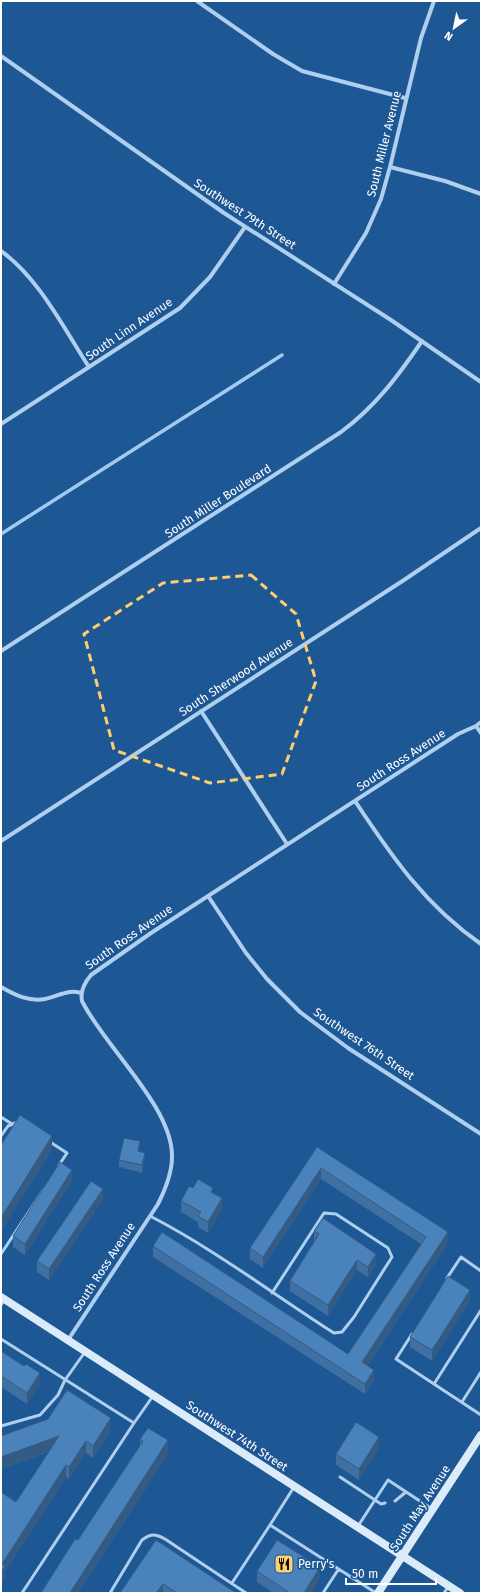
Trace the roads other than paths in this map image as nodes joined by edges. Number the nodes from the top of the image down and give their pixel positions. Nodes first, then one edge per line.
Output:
1 (197, 1) edge
2 (434, 1) edge
3 (1, 56) edge
4 (405, 98) junction
5 (390, 167) junction
6 (481, 194) edge
7 (245, 227) junction
8 (1, 251) edge
9 (334, 284) junction
10 (422, 341) junction
11 (89, 367) junction
12 (481, 382) edge
13 (1, 424) edge
14 (481, 528) edge
15 (1, 651) edge
16 (201, 711) junction
17 (481, 722) edge
18 (476, 726) junction
19 (481, 733) edge
20 (355, 801) junction
21 (1, 841) edge
22 (287, 844) junction
23 (208, 896) junction
24 (481, 944) edge
25 (1, 987) edge
26 (81, 993) junction
27 (1, 1117) edge
28 (12, 1124) junction
29 (23, 1125) edge
30 (481, 1134) edge
31 (1, 1136) edge
32 (48, 1141) edge
33 (58, 1166) edge
34 (46, 1185) edge
35 (150, 1216) junction
36 (1, 1254) edge
37 (481, 1271) edge
38 (444, 1283) edge
39 (272, 1293) junction
40 (2, 1301) edge
41 (481, 1310) edge
42 (416, 1327) edge
43 (1, 1339) edge
44 (68, 1341) junction
45 (85, 1352) junction
46 (481, 1372) edge
47 (66, 1380) junction
48 (434, 1384) junction
49 (154, 1396) junction
50 (462, 1402) junction
51 (481, 1415) edge
52 (134, 1423) junction
53 (1, 1426) edge
54 (481, 1435) edge
55 (340, 1477) dead end
56 (294, 1487) junction
57 (406, 1492) junction
58 (375, 1500) junction
59 (395, 1501) dead end
60 (385, 1503) dead end
61 (433, 1509) junction
62 (270, 1525) junction
63 (358, 1526) junction
64 (403, 1556) junction
65 (338, 1570) junction
66 (232, 1583) junction
67 (450, 1586) junction
68 (22, 1593) edge
69 (110, 1593) edge
70 (246, 1593) edge
71 (323, 1593) edge
72 (377, 1593) edge
73 (444, 1593) edge
74 (460, 1593) edge

1 - 4 street
2 - 4 street, South Miller Avenue
3 - 7 street, Southwest 79th Street
4 - 5 street, South Miller Avenue
5 - 6 street
5 - 9 street, South Miller Avenue
7 - 9 street, Southwest 79th Street
7 - 11 street, South Linn Avenue
8 - 11 street
9 - 10 street, Southwest 79th Street
10 - 12 street, Southwest 79th Street
10 - 15 street, South Miller Boulevard
11 - 13 street, South Linn Avenue
14 - 16 street, South Sherwood Avenue
16 - 21 street, South Sherwood Avenue
16 - 22 street
17 - 18 street, South Ross Avenue
18 - 19 street
18 - 20 street, South Ross Avenue
20 - 22 street, South Ross Avenue
20 - 24 street
22 - 23 street, South Ross Avenue
23 - 26 street, South Ross Avenue
23 - 30 street, Southwest 76th Street
25 - 26 street
26 - 35 street, South Ross Avenue
27 - 28 lane
28 - 29 lane
28 - 31 lane
32 - 33 lane
34 - 36 lane
35 - 39 lane
35 - 44 street, South Ross Avenue
37 - 38 lane
39 - 39 lane
40 - 44 main road, Southwest 74th Street
41 - 48 lane
42 - 48 lane
43 - 47 lane
44 - 45 main road, Southwest 74th Street
45 - 47 lane
45 - 49 main road, Southwest 74th Street
46 - 50 lane
47 - 52 lane
47 - 53 lane
48 - 50 lane
49 - 52 lane
49 - 56 main road, Southwest 74th Street
50 - 51 lane
52 - 68 lane
54 - 61 main road, South May Avenue
55 - 58 lane
56 - 62 lane
56 - 63 main road, Southwest 74th Street
57 - 58 lane
57 - 59 lane
57 - 61 lane
58 - 60 lane
58 - 63 lane
61 - 64 main road, South May Avenue
62 - 65 lane
62 - 66 lane
63 - 64 main road, Southwest 74th Street
64 - 67 main road, Southwest 74th Street
64 - 72 main road, South May Avenue
65 - 71 lane
65 - 72 lane
66 - 69 lane
66 - 70 lane
67 - 73 lane
67 - 74 main road, Southwest 74th Street

